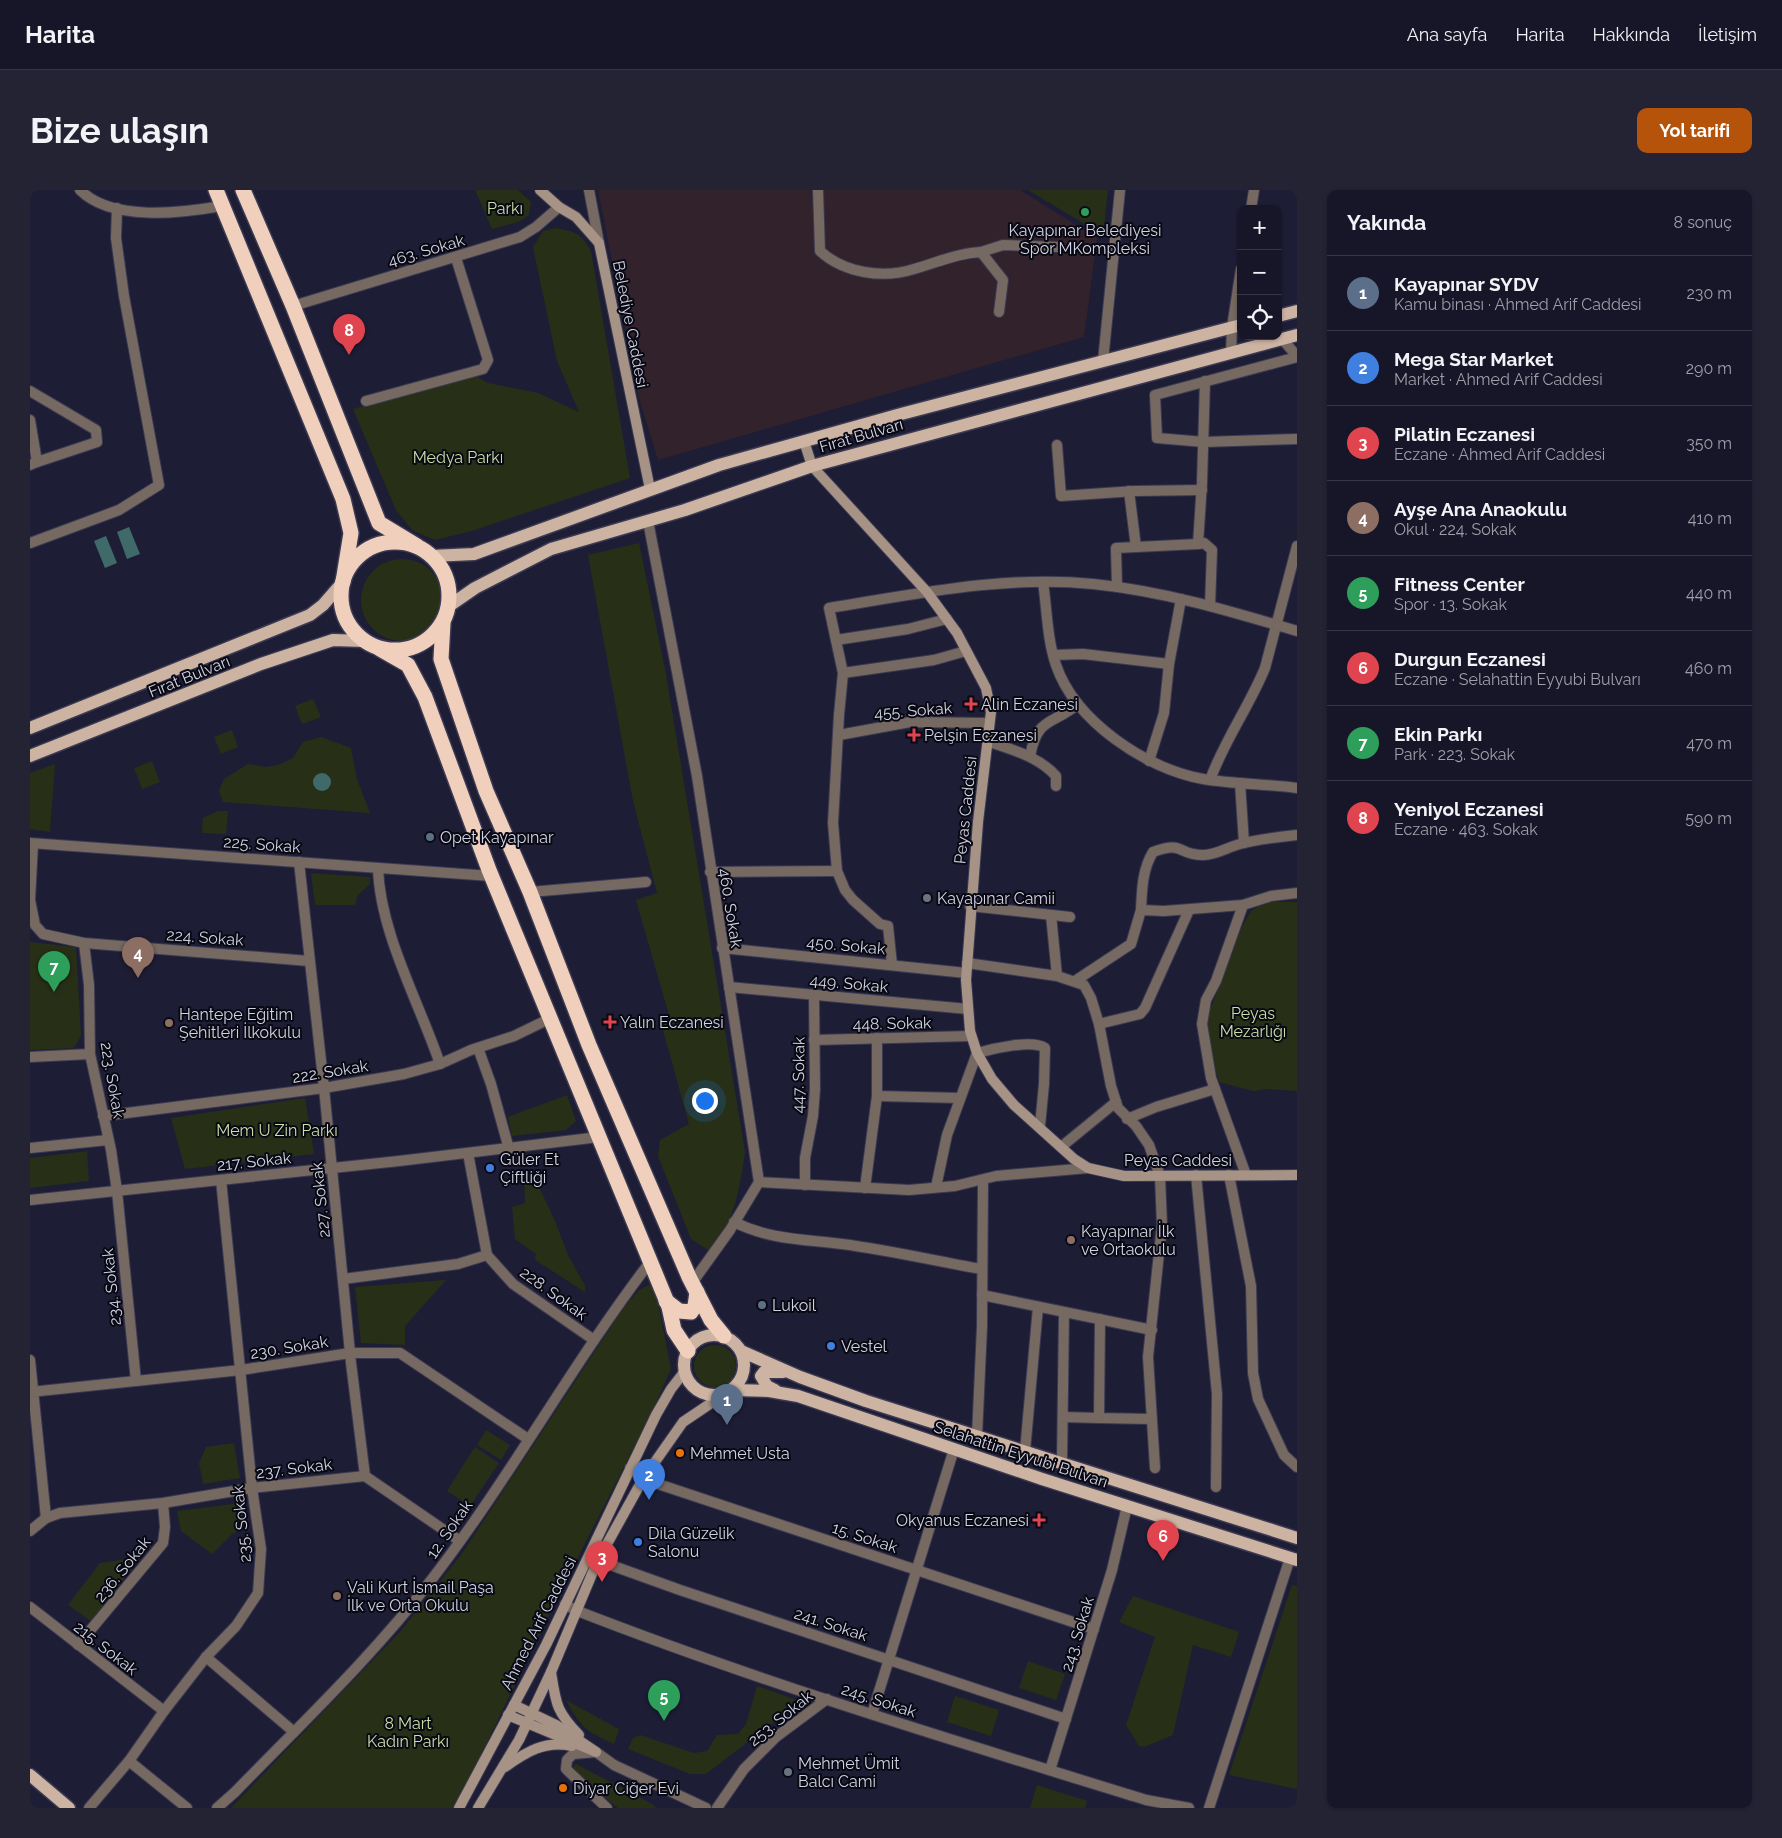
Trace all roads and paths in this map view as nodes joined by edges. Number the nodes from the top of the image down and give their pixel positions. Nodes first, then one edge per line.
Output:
1 (80, 190) edge
2 (216, 190) edge
3 (243, 190) edge
4 (540, 190) edge
5 (589, 190) edge
6 (818, 190) edge
7 (1120, 190) edge
8 (1254, 190) edge
9 (1252, 205) edge
10 (222, 206) junction
11 (559, 207) junction
12 (117, 208) junction
13 (600, 243) junction
14 (1059, 247) dead end
15 (981, 252) junction
16 (456, 258) junction
17 (1239, 295) edge
18 (293, 306) junction
19 (1297, 311) edge
20 (999, 312) dead end
21 (1282, 315) edge
22 (1236, 326) edge
23 (1297, 335) edge
24 (1282, 339) joint
25 (1278, 340) edge
26 (1231, 352) junction
27 (1297, 357) edge
28 (1103, 361) junction
29 (1205, 381) junction
30 (30, 391) edge
31 (366, 401) dead end
32 (30, 420) edge
33 (1297, 439) edge
34 (804, 441) junction
35 (1204, 442) junction
36 (1057, 445) dead end
37 (34, 464) edge
38 (812, 466) junction
39 (650, 489) junction
40 (1202, 490) junction
41 (1130, 492) junction
42 (648, 521) junction
43 (30, 543) edge
44 (1198, 544) junction
45 (417, 546) junction
46 (1297, 546) edge
47 (1136, 547) junction
48 (432, 556) junction
49 (343, 582) junction
50 (1044, 582) junction
51 (1117, 587) junction
52 (927, 592) junction
53 (1181, 599) junction
54 (449, 606) junction
55 (1210, 606) junction
56 (946, 619) junction
57 (443, 623) junction
58 (1276, 625) junction
59 (1297, 631) edge
60 (836, 640) junction
61 (364, 641) junction
62 (380, 649) junction
63 (966, 651) junction
64 (1054, 655) junction
65 (1169, 664) junction
66 (843, 673) junction
67 (1078, 704) junction
68 (990, 723) junction
69 (30, 728) edge
70 (839, 735) junction
71 (988, 741) junction
72 (30, 756) edge
73 (1030, 756) junction
74 (1149, 761) junction
75 (1210, 780) junction
76 (1240, 783) junction
77 (1056, 786) dead end
78 (1297, 788) edge
79 (1297, 835) edge
80 (31, 843) edge
81 (1244, 843) junction
82 (299, 862) junction
83 (378, 868) junction
84 (837, 871) junction
85 (710, 872) junction
86 (491, 876) junction
87 (646, 882) dead end
88 (530, 892) junction
89 (1297, 893) edge
90 (1243, 905) junction
91 (970, 906) junction
92 (1141, 910) junction
93 (1189, 910) junction
94 (1051, 915) junction
95 (1070, 917) dead end
96 (84, 943) junction
97 (722, 948) junction
98 (309, 961) junction
99 (892, 965) junction
100 (966, 968) junction
101 (1057, 976) junction
102 (1075, 981) junction
103 (728, 987) junction
104 (814, 996) junction
105 (968, 1009) junction
106 (551, 1018) junction
107 (1099, 1024) junction
108 (971, 1036) junction
109 (877, 1038) junction
110 (814, 1040) junction
111 (478, 1048) junction
112 (977, 1053) junction
113 (90, 1054) junction
114 (30, 1057) edge
115 (440, 1064) junction
116 (324, 1088) junction
117 (1215, 1089) junction
118 (877, 1096) junction
119 (960, 1098) junction
120 (1116, 1102) junction
121 (103, 1116) junction
122 (1127, 1119) junction
123 (1040, 1126) junction
124 (600, 1136) junction
125 (108, 1140) junction
126 (1061, 1147) junction
127 (30, 1148) edge
128 (509, 1149) junction
129 (468, 1153) junction
130 (332, 1168) junction
131 (1088, 1168) junction
132 (1196, 1175) junction
133 (1229, 1175) junction
134 (1246, 1175) junction
135 (1297, 1175) edge
136 (1160, 1176) junction
137 (221, 1180) junction
138 (983, 1181) junction
139 (759, 1182) junction
140 (805, 1185) junction
141 (936, 1187) junction
142 (865, 1188) junction
143 (117, 1191) junction
144 (30, 1200) edge
145 (734, 1222) junction
146 (487, 1255) junction
147 (650, 1262) junction
148 (982, 1269) junction
149 (343, 1279) junction
150 (694, 1288) junction
151 (982, 1296) junction
152 (666, 1301) junction
153 (1038, 1307) junction
154 (1064, 1312) junction
155 (1100, 1319) junction
156 (1152, 1330) junction
157 (724, 1336) junction
158 (594, 1340) junction
159 (688, 1351) junction
160 (741, 1351) junction
161 (350, 1353) junction
162 (30, 1360) edge
163 (241, 1370) junction
164 (685, 1371) junction
165 (788, 1372) junction
166 (136, 1381) junction
167 (729, 1391) junction
168 (32, 1392) edge
169 (781, 1393) junction
170 (1063, 1417) junction
171 (1099, 1418) junction
172 (1151, 1419) junction
173 (978, 1436) junction
174 (528, 1439) junction
175 (954, 1448) junction
176 (1024, 1451) junction
177 (1062, 1463) junction
178 (630, 1468) junction
179 (1155, 1468) dead end
180 (1297, 1468) edge
181 (365, 1476) junction
182 (643, 1479) junction
183 (1216, 1487) dead end
184 (252, 1488) junction
185 (162, 1503) junction
186 (1127, 1506) junction
187 (46, 1518) junction
188 (30, 1531) edge
189 (1297, 1538) edge
190 (460, 1541) junction
191 (592, 1559) junction
192 (1294, 1559) edge
193 (917, 1570) junction
194 (565, 1604) junction
195 (30, 1607) edge
196 (575, 1610) junction
197 (1094, 1629) junction
198 (78, 1645) junction
199 (206, 1657) junction
200 (888, 1659) junction
201 (551, 1672) junction
202 (827, 1699) junction
203 (514, 1705) junction
204 (164, 1711) junction
205 (872, 1714) junction
206 (508, 1715) junction
207 (530, 1717) junction
208 (1066, 1719) junction
209 (294, 1732) junction
210 (596, 1752) junction
211 (129, 1761) junction
212 (1050, 1770) junction
213 (500, 1771) junction
214 (30, 1775) edge
215 (1152, 1804) edge
216 (69, 1808) edge
217 (89, 1808) edge
218 (187, 1808) edge
219 (217, 1808) edge
220 (459, 1808) edge
221 (478, 1808) edge
222 (607, 1808) edge
223 (706, 1808) edge
224 (718, 1808) edge
225 (1189, 1808) edge
226 (1209, 1808) edge

1 - 12 street
2 - 10 highway
3 - 18 highway
4 - 11 street, Belediye Caddesi
5 - 13 street
6 - 15 street
7 - 28 street
8 - 9 street
10 - 12 street
10 - 49 highway
11 - 13 street, Belediye Caddesi
11 - 16 street, 463. Sokak
12 - 43 street
13 - 39 street, Belediye Caddesi
14 - 15 street
15 - 20 street
16 - 18 street, 463. Sokak
16 - 31 street
17 - 22 street
18 - 45 highway
19 - 21 main road
22 - 26 street
22 - 28 main road, Fırat Bulvarı
23 - 24 main road, Fırat Bulvarı
24 - 27 street
25 - 26 main road, Fırat Bulvarı
26 - 38 main road, Fırat Bulvarı
27 - 29 street
28 - 34 main road, Fırat Bulvarı
29 - 35 street
29 - 35 street
30 - 37 street
32 - 37 street
33 - 35 street
34 - 38 street, Peyas Caddesi
34 - 39 main road, Fırat Bulvarı
35 - 40 street
36 - 41 street
38 - 42 main road, Fırat Bulvarı
38 - 52 street, Peyas Caddesi
39 - 48 main road, Fırat Bulvarı
40 - 41 street
40 - 44 street
41 - 47 street
42 - 54 main road, Fırat Bulvarı
42 - 85 street, 460. Sokak
44 - 47 street
44 - 55 street
45 - 48 highway
45 - 49 highway
46 - 58 street
47 - 51 street
48 - 54 highway
49 - 61 highway
49 - 69 main road, Fırat Bulvarı
50 - 51 street
50 - 52 street
50 - 64 street
51 - 53 street
52 - 56 street, Peyas Caddesi
52 - 60 street
53 - 55 street
53 - 65 street
54 - 57 highway
55 - 58 street
56 - 60 street
56 - 63 street, Peyas Caddesi
57 - 62 highway
57 - 88 highway
58 - 59 street
58 - 75 street
60 - 66 street
61 - 62 highway
61 - 72 main road, Fırat Bulvarı
62 - 86 highway
63 - 66 street
63 - 68 street, Peyas Caddesi
64 - 65 street
64 - 67 street
65 - 74 street
66 - 70 street
67 - 73 street
67 - 74 street
68 - 70 street, 455. Sokak
68 - 71 street, Peyas Caddesi
70 - 84 street
71 - 73 street
71 - 91 street, Peyas Caddesi
73 - 77 street
74 - 75 street
75 - 76 street
76 - 78 street
76 - 81 street
79 - 81 street
80 - 82 street, 225. Sokak
80 - 96 street, 224. Sokak
81 - 92 street
82 - 83 street, 225. Sokak
82 - 98 street, 227. Sokak
83 - 86 street, 225. Sokak
83 - 115 street
84 - 85 street
84 - 99 street
85 - 97 street, 460. Sokak
86 - 106 highway
87 - 88 street
88 - 150 highway
89 - 90 street
90 - 93 street
90 - 117 street
91 - 94 street
91 - 100 street, Peyas Caddesi
92 - 93 street
92 - 102 street
93 - 107 street
94 - 95 street
94 - 101 street
96 - 98 street, 224. Sokak
96 - 113 street, 223. Sokak
97 - 99 street, 450. Sokak
97 - 103 street, 460. Sokak
98 - 116 street, 227. Sokak
99 - 100 street, 450. Sokak
100 - 101 street, 450. Sokak
100 - 105 street, Peyas Caddesi
101 - 102 street, 450. Sokak
102 - 107 street
103 - 104 street, 449. Sokak
103 - 139 street, 460. Sokak
104 - 105 street, 449. Sokak
104 - 110 street, 447. Sokak
105 - 108 street, Peyas Caddesi
106 - 111 street, 222. Sokak
106 - 124 highway
107 - 120 street
108 - 109 street, 448. Sokak
108 - 112 street, Peyas Caddesi
109 - 110 street, 448. Sokak
109 - 118 street
110 - 140 street, 447. Sokak
111 - 115 street, 222. Sokak
111 - 128 street
112 - 119 street
112 - 123 street, Peyas Caddesi
112 - 123 street
113 - 114 street
113 - 121 street, 223. Sokak
115 - 116 street, 222. Sokak
116 - 121 street, 222. Sokak
116 - 130 street, 227. Sokak
117 - 122 street
117 - 134 street
118 - 119 street
118 - 142 street
119 - 141 street
120 - 122 street
120 - 126 street
121 - 125 street, 223. Sokak
122 - 136 street
123 - 126 street, Peyas Caddesi
124 - 128 street, 217. Sokak
124 - 147 highway
125 - 127 street
125 - 143 street, 223. Sokak
126 - 131 street, Peyas Caddesi
128 - 129 street, 217. Sokak
129 - 130 street, 217. Sokak
129 - 146 street
130 - 137 street, 217. Sokak
130 - 149 street, 227. Sokak
131 - 136 street, Peyas Caddesi
131 - 138 street
132 - 133 street, Peyas Caddesi
132 - 136 street, Peyas Caddesi
132 - 183 street
133 - 134 street, Peyas Caddesi
133 - 180 street
134 - 135 street, Peyas Caddesi
136 - 156 street
137 - 143 street, 217. Sokak
137 - 163 street, 235. Sokak
138 - 141 street
138 - 148 street
139 - 140 street
139 - 145 street
140 - 142 street
141 - 142 street
143 - 144 street, 217. Sokak
143 - 166 street, 234. Sokak
145 - 148 street
145 - 150 street
146 - 149 street
146 - 158 street, 228. Sokak
147 - 152 highway
147 - 158 street, 12. Sokak
148 - 151 street
149 - 161 street, 227. Sokak
150 - 152 highway
150 - 157 highway
151 - 153 street
151 - 173 street
152 - 159 highway
153 - 154 street
153 - 176 street
154 - 155 street
154 - 170 street
155 - 156 street
155 - 171 street
156 - 172 street
157 - 159 main road
157 - 160 main road
158 - 174 street, 12. Sokak
159 - 164 main road
160 - 165 main road, Selahattin Eyyubi Bulvarı
160 - 167 main road
161 - 163 street, 230. Sokak
161 - 174 street, 230. Sokak
161 - 181 street, 227. Sokak
162 - 168 street
163 - 166 street, 230. Sokak
163 - 184 street, 235. Sokak
164 - 167 main road
164 - 178 street, Ahmed Arif Caddesi
165 - 169 main road
165 - 173 main road, Selahattin Eyyubi Bulvarı
166 - 168 street, 230. Sokak
167 - 169 main road, Selahattin Eyyubi Bulvarı
167 - 182 street, Ahmed Arif Caddesi
168 - 187 street
169 - 175 main road, Selahattin Eyyubi Bulvarı
170 - 171 street
170 - 177 street
171 - 172 street
172 - 179 street
173 - 176 main road, Selahattin Eyyubi Bulvarı
174 - 190 street, 12. Sokak
175 - 186 main road, Selahattin Eyyubi Bulvarı
175 - 193 street
176 - 177 main road, Selahattin Eyyubi Bulvarı
177 - 189 main road, Selahattin Eyyubi Bulvarı
178 - 182 street, 15. Sokak
178 - 191 street, Ahmed Arif Caddesi
181 - 184 street, 237. Sokak
181 - 190 street
182 - 191 street, Ahmed Arif Caddesi
182 - 193 street, 15. Sokak
184 - 185 street, 237. Sokak
184 - 199 street, 235. Sokak
185 - 187 street, 237. Sokak
185 - 198 street, 236. Sokak
186 - 192 main road, Selahattin Eyyubi Bulvarı
186 - 197 street, 243. Sokak
187 - 188 street, 237. Sokak
190 - 209 street, 12. Sokak
191 - 194 street, Ahmed Arif Caddesi
191 - 196 street, Ahmed Arif Caddesi
191 - 200 street, 241. Sokak
192 - 226 street
193 - 197 street, 15. Sokak
193 - 200 street
194 - 196 street, 245. Sokak
194 - 203 street, Ahmed Arif Caddesi
195 - 198 street, 215. Sokak
196 - 201 street, Ahmed Arif Caddesi
196 - 202 street, 245. Sokak
197 - 208 street, 243. Sokak
198 - 204 street, 215. Sokak
199 - 204 street, 235. Sokak
199 - 209 street
200 - 205 street
200 - 208 street, 241. Sokak
201 - 207 street, Ahmed Arif Caddesi
201 - 210 street
202 - 205 street, 245. Sokak
202 - 224 street, 253. Sokak
203 - 206 street, Ahmed Arif Caddesi
203 - 207 street
204 - 211 street, 235. Sokak
205 - 212 street, 245. Sokak
206 - 207 street
206 - 220 street, Ahmed Arif Caddesi
207 - 210 street
207 - 213 street, Ahmed Arif Caddesi
208 - 212 street, 243. Sokak
209 - 219 street, 12. Sokak
210 - 213 street
210 - 222 street
210 - 223 street
211 - 217 street, 235. Sokak
211 - 218 street
212 - 215 street, 245. Sokak
213 - 221 street, Ahmed Arif Caddesi
214 - 216 main road
215 - 225 street, 245. Sokak

